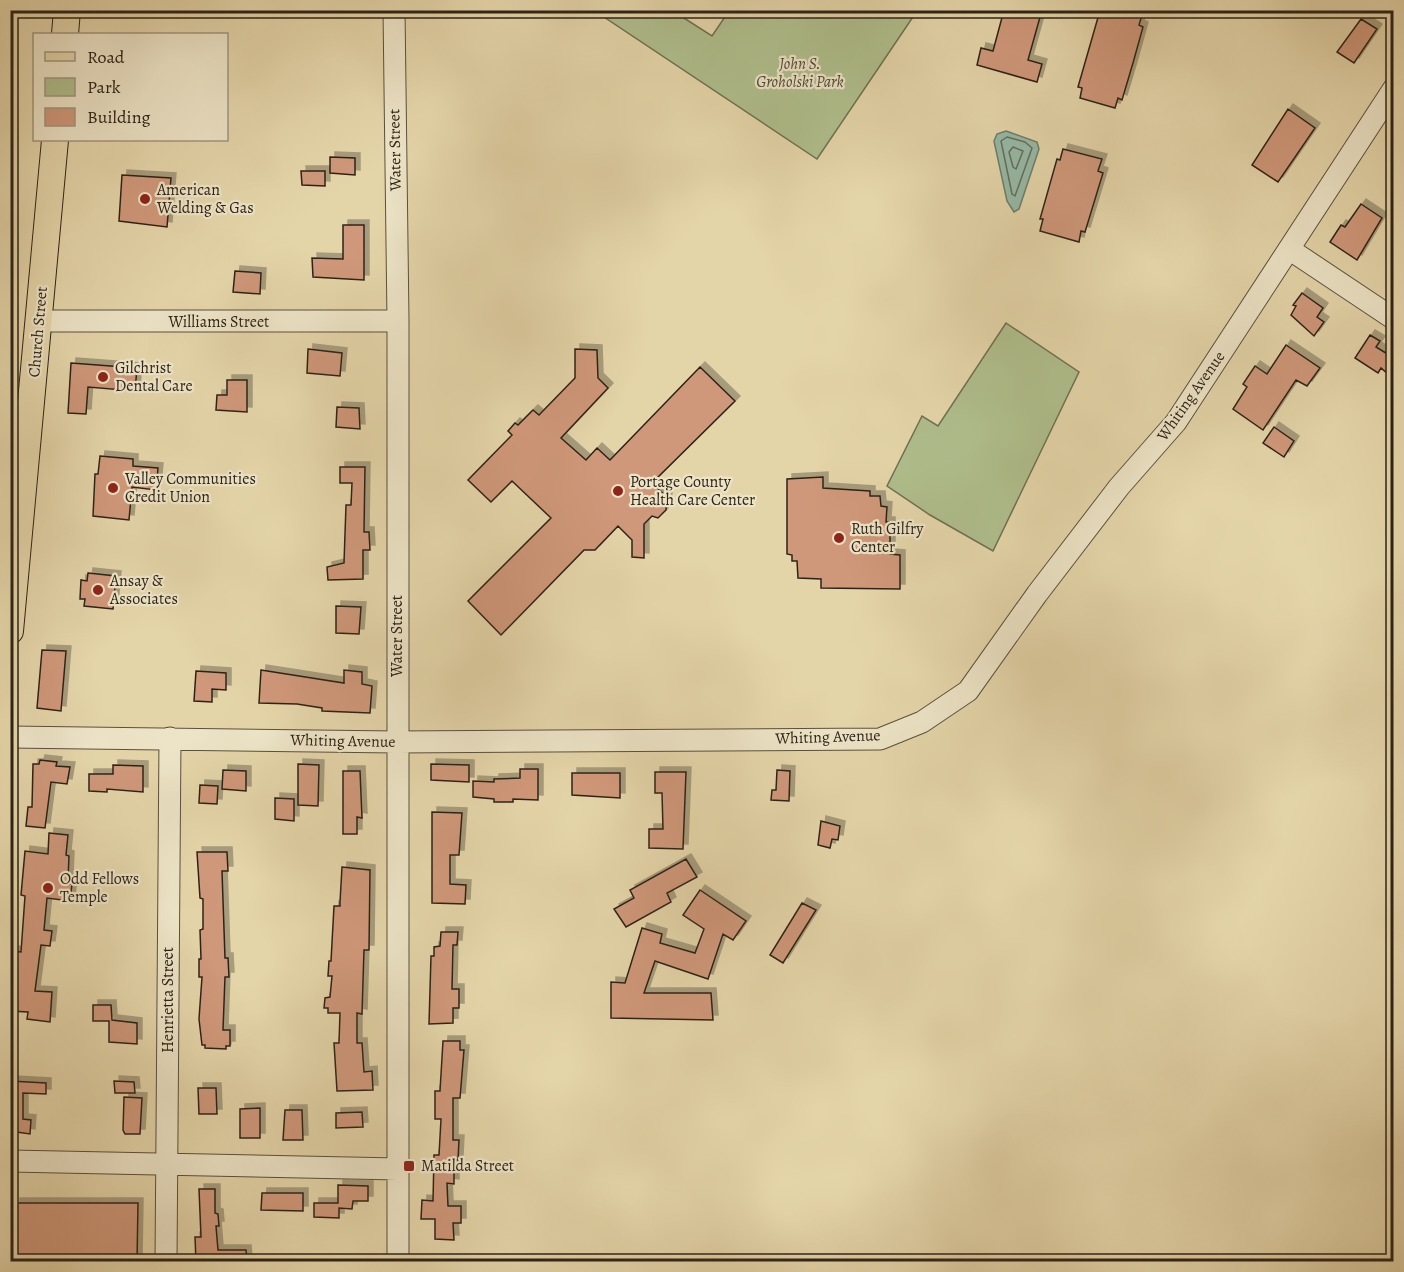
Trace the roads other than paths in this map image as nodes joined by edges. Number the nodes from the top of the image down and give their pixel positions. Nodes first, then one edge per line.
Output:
1 (67, 10) edge
2 (394, 10) edge
3 (65, 33) edge
4 (1394, 88) edge
5 (55, 141) edge
6 (1288, 249) junction
7 (1394, 319) edge
8 (39, 321) junction
9 (398, 321) junction
10 (11, 630) edge
11 (10, 737) edge
12 (170, 738) junction
13 (396, 742) junction
14 (10, 1161) edge
15 (168, 1163) junction
16 (398, 1169) junction
17 (166, 1262) edge
18 (398, 1262) edge

1 - 3 main road
2 - 9 street, Water Street
4 - 6 street, Whiting Avenue
5 - 8 main road, Church Street
6 - 7 street
6 - 13 street, Whiting Avenue
8 - 9 street, Williams Street
8 - 10 main road, Church Street
9 - 13 street, Water Street
11 - 12 street, Whiting Avenue
12 - 13 street, Whiting Avenue
12 - 15 street, Henrietta Street
13 - 16 street, Water Street
14 - 15 street
15 - 16 street
15 - 17 street, Henrietta Street
16 - 18 street, Water Street

